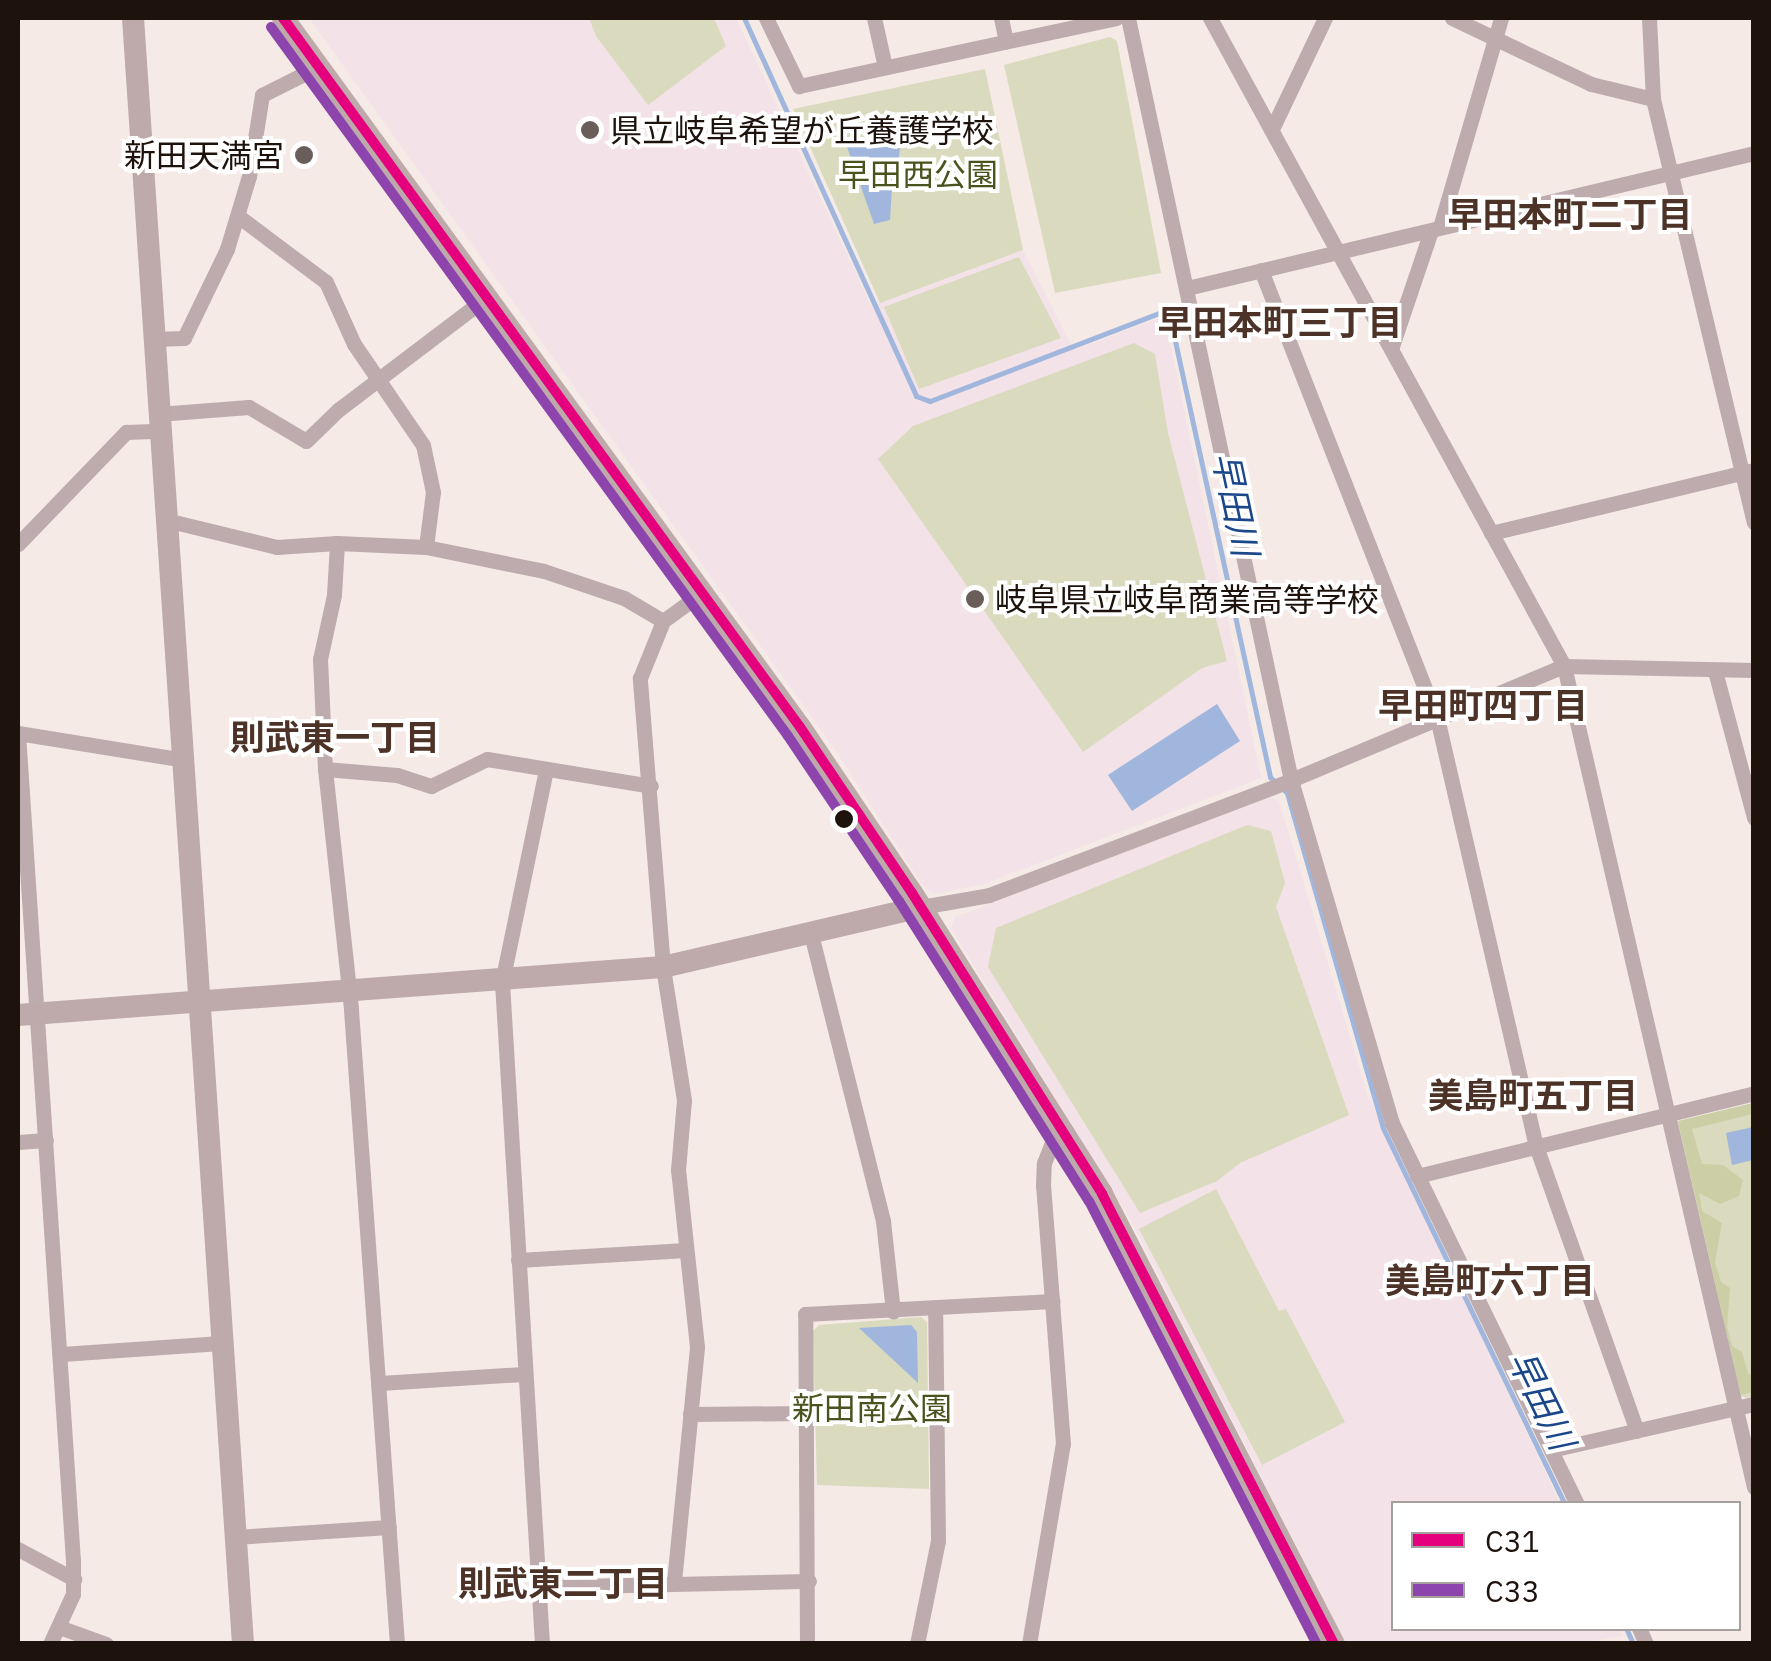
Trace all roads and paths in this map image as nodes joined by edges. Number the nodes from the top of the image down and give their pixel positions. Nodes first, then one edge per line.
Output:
1 (133, 18) edge
2 (283, 18) edge
3 (766, 18) edge
4 (874, 18) edge
5 (1001, 18) edge
6 (1116, 18) edge
7 (1128, 18) edge
8 (1210, 18) edge
9 (1325, 18) edge
10 (1452, 18) edge
11 (1501, 18) edge
12 (1649, 18) edge
13 (1493, 40) junction
14 (1006, 41) junction
15 (318, 67) junction
16 (885, 68) junction
17 (1654, 98) junction
18 (1272, 129) junction
19 (1754, 153) edge
20 (1669, 172) junction
21 (238, 216) junction
22 (1436, 229) junction
23 (1339, 252) junction
24 (1261, 270) junction
25 (1187, 288) junction
26 (487, 297) junction
27 (154, 340) junction
28 (1392, 348) junction
29 (379, 383) junction
30 (159, 423) junction
31 (1748, 471) edge
32 (166, 520) junction
33 (1754, 522) edge
34 (1491, 532) junction
35 (337, 543) junction
36 (18, 544) edge
37 (426, 547) junction
38 (702, 592) junction
39 (663, 621) junction
40 (1564, 666) junction
41 (1754, 670) edge
42 (1715, 671) junction
43 (1438, 722) junction
44 (18, 733) edge
45 (184, 760) junction
46 (325, 769) junction
47 (546, 770) junction
48 (1283, 784) junction
49 (651, 786) junction
50 (1754, 818) edge
51 (23, 899) edge
52 (921, 907) junction
53 (810, 934) junction
54 (662, 967) junction
55 (502, 982) junction
56 (350, 993) junction
57 (198, 1004) junction
58 (27, 1014) edge
59 (1754, 1093) edge
60 (1665, 1116) junction
61 (1059, 1125) junction
62 (46, 1140) junction
63 (18, 1142) edge
64 (1536, 1146) junction
65 (1417, 1176) junction
66 (686, 1250) junction
67 (518, 1260) junction
68 (1053, 1302) junction
69 (935, 1308) junction
70 (893, 1310) junction
71 (221, 1343) junction
72 (62, 1354) junction
73 (524, 1374) junction
74 (380, 1383) junction
75 (1754, 1404) edge
76 (1735, 1409) junction
77 (806, 1412) junction
78 (690, 1414) junction
79 (1637, 1431) junction
80 (1551, 1450) junction
81 (1754, 1487) edge
82 (1576, 1501) edge
83 (388, 1527) junction
84 (235, 1537) junction
85 (18, 1548) edge
86 (74, 1579) junction
87 (809, 1581) junction
88 (674, 1582) junction
89 (539, 1587) junction
90 (59, 1627) junction
91 (50, 1644) edge
92 (106, 1644) edge
93 (243, 1644) edge
94 (397, 1644) edge
95 (542, 1644) edge
96 (807, 1644) edge
97 (918, 1644) edge
98 (1030, 1644) edge
99 (1334, 1644) edge

1 - 27 street
2 - 15 street
3 - 16 street
4 - 16 street
5 - 14 street
6 - 14 street
7 - 25 street
8 - 18 street
9 - 18 street
10 - 13 street
11 - 13 street
12 - 17 street
13 - 17 street
13 - 22 street
14 - 16 street
15 - 21 street
15 - 26 street
17 - 20 street
18 - 23 street
19 - 20 street
20 - 22 street
20 - 31 street
21 - 27 street
21 - 29 street
22 - 23 street
22 - 28 street
23 - 24 street
23 - 28 street
24 - 25 street
24 - 43 street
25 - 48 street
26 - 29 street
26 - 38 street
27 - 30 street
28 - 34 street
29 - 30 street
29 - 37 street
30 - 32 street
30 - 36 street
31 - 33 street
31 - 34 street
32 - 35 street
32 - 45 street
34 - 40 street
35 - 37 street
35 - 46 street
37 - 39 street
38 - 39 street
38 - 52 street
39 - 49 street
40 - 42 street
40 - 43 street
40 - 60 street
41 - 42 street
42 - 50 street
43 - 48 street
43 - 64 street
44 - 45 street
44 - 51 street
45 - 57 street
46 - 47 street
46 - 56 street
47 - 49 street
47 - 55 street
48 - 52 street
48 - 65 street
49 - 54 street
51 - 58 street
52 - 53 street
52 - 61 street
53 - 54 street
53 - 70 street
54 - 55 street
54 - 66 street
55 - 56 street
55 - 67 street
56 - 57 street
56 - 74 street
57 - 58 street
57 - 71 street
58 - 62 street
59 - 60 street
60 - 64 street
60 - 76 street
61 - 68 street
61 - 99 street
62 - 63 street
62 - 72 street
64 - 65 street
64 - 79 street
65 - 80 street
66 - 67 street
66 - 78 street
67 - 73 street
68 - 69 street
68 - 98 street
69 - 70 street
69 - 97 street
70 - 77 street
71 - 72 street
71 - 84 street
72 - 86 street
73 - 74 street
73 - 89 street
74 - 83 street
75 - 76 street
76 - 79 street
76 - 81 street
77 - 78 street
77 - 87 street
78 - 88 street
79 - 80 street
80 - 82 street
83 - 84 street
83 - 94 street
84 - 93 street
85 - 86 street
86 - 90 street
87 - 88 street
87 - 96 street
88 - 89 street
89 - 95 street
90 - 91 street
90 - 92 street

